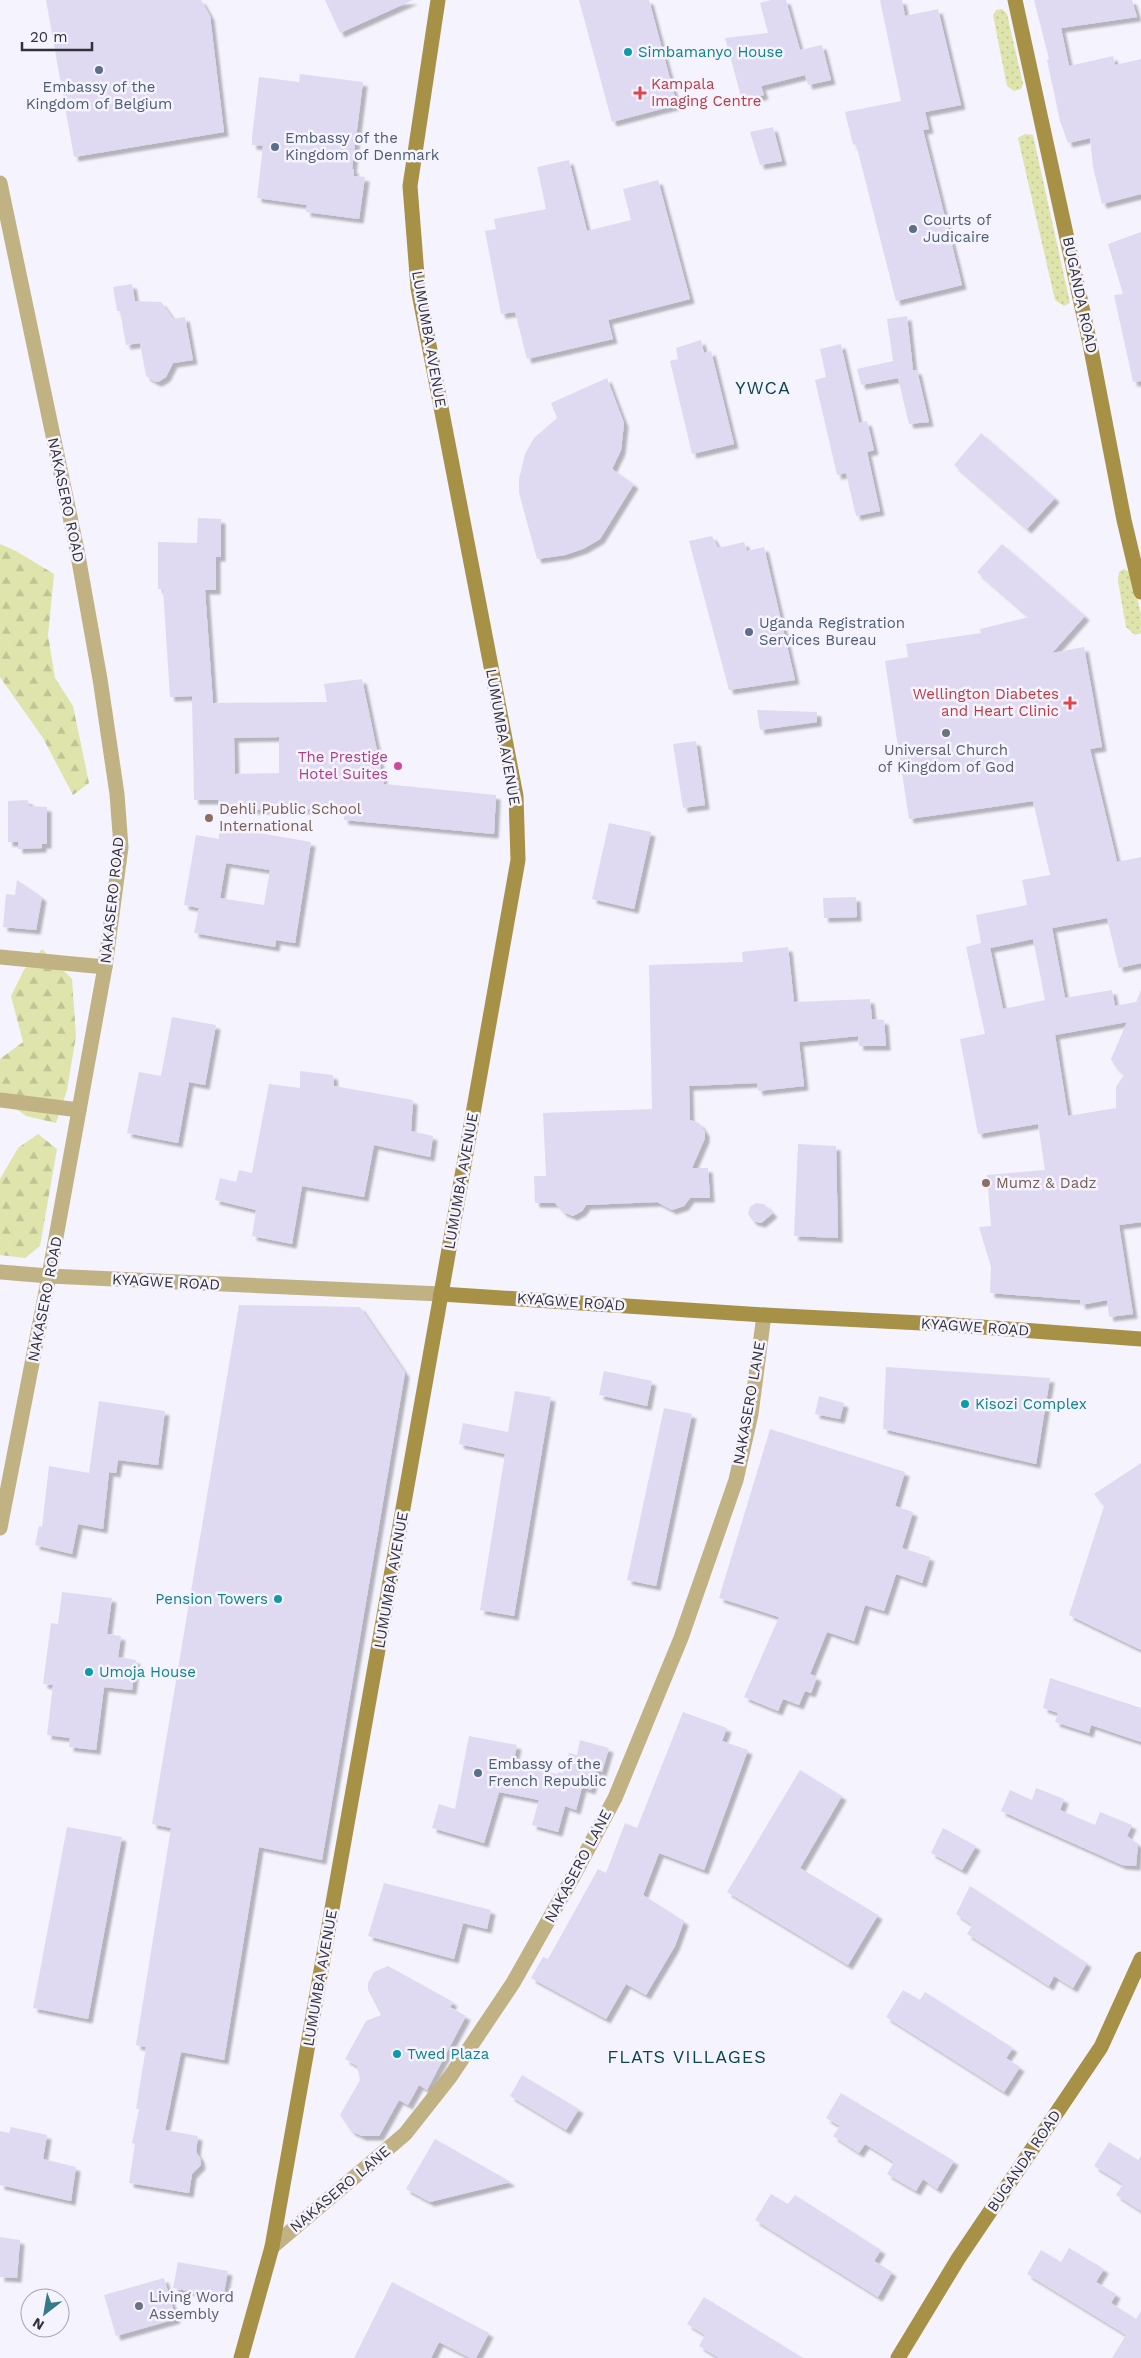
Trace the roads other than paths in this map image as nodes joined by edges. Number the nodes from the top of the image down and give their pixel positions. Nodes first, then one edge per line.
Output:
1 (438, 0) edge
2 (1014, 0) edge
3 (0, 183) edge
4 (1141, 592) edge
5 (0, 957) edge
6 (106, 968) junction
7 (0, 1100) edge
8 (80, 1110) junction
9 (0, 1272) edge
10 (49, 1276) junction
11 (441, 1294) junction
12 (764, 1315) junction
13 (1141, 1340) edge
14 (0, 1528) edge
15 (1141, 1959) edge
16 (272, 2246) junction
17 (241, 2358) edge
18 (898, 2358) edge

1 - 11 main road, LUMUMBA AVENUE
2 - 4 main road, BUGANDA ROAD
3 - 6 street, NAKASERO ROAD
5 - 6 street
6 - 8 street, NAKASERO ROAD
7 - 8 street
8 - 10 street, NAKASERO ROAD
9 - 10 street, KYAGWE ROAD
10 - 11 street, KYAGWE ROAD
10 - 14 street, NAKASERO ROAD
11 - 12 main road, KYAGWE ROAD
11 - 16 main road, LUMUMBA AVENUE
12 - 13 main road, KYAGWE ROAD
12 - 16 street, NAKASERO LANE
15 - 18 main road, BUGANDA ROAD
16 - 17 main road, LUMUMBA AVENUE

